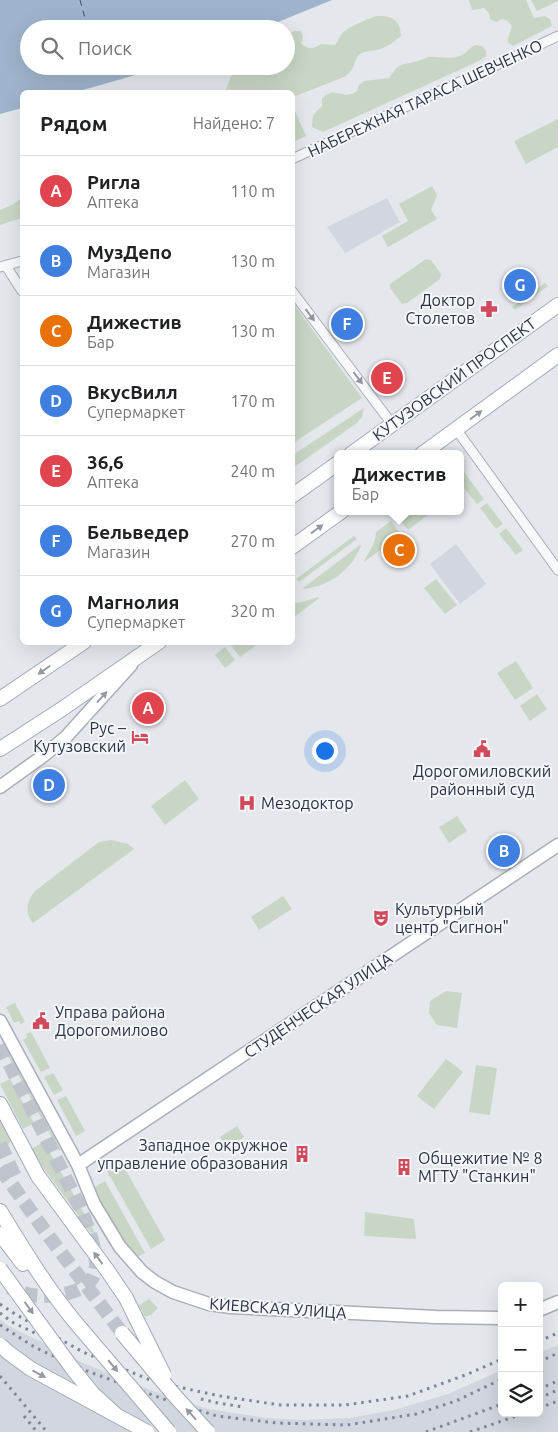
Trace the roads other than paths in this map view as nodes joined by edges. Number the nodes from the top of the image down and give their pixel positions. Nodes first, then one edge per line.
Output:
1 (558, 36) edge
2 (295, 158) edge
3 (20, 262) edge
4 (3, 266) edge
5 (20, 288) edge
6 (295, 295) edge
7 (558, 305) edge
8 (558, 355) edge
9 (392, 424) junction
10 (456, 429) junction
11 (356, 450) edge
12 (427, 450) edge
13 (334, 466) edge
14 (295, 494) edge
15 (336, 515) edge
16 (295, 545) edge
17 (558, 570) edge
18 (80, 645) edge
19 (155, 645) edge
20 (138, 658) junction
21 (0, 699) edge
22 (0, 749) edge
23 (0, 787) edge
24 (558, 845) edge
25 (0, 1021) edge
26 (0, 1104) edge
27 (78, 1165) junction
28 (0, 1211) edge
29 (0, 1234) edge
30 (0, 1269) edge
31 (558, 1302) edge
32 (543, 1308) edge
33 (67, 1313) junction
34 (498, 1318) edge
35 (122, 1333) tunnel mouth
36 (0, 1345) edge
37 (175, 1396) junction
38 (116, 1415) junction
39 (147, 1432) edge
40 (168, 1432) edge
41 (208, 1432) edge

1 - 2 street, НАБЕРЕЖНАЯ ТАРАСА ШЕВЧЕНКО
3 - 4 street
4 - 5 street
6 -> 9 street
7 - 9 main road, КУТУЗОВСКИЙ ПРОСПЕКТ
10 -> 8 main road
9 - 11 main road, КУТУЗОВСКИЙ ПРОСПЕКТ
10 - 12 main road
10 - 17 street
13 - 14 main road
16 -> 15 main road
18 -> 21 main road
19 - 20 main road
20 - 22 main road
23 -> 20 street
24 - 27 street, СТУДЕНЧЕСКАЯ УЛИЦА
25 - 27 street, КИЕВСКАЯ УЛИЦА
37 -> 26 main road, bridge
27 - 34 street, КИЕВСКАЯ УЛИЦА
28 - 33 main road
29 - 33 main road
30 -> 38 main road, bridge
31 - 32 street
33 -> 40 main road, bridge
35 - 37 main road, bridge
36 -> 38 main road, bridge
41 -> 37 main road, bridge
38 - 39 main road, bridge

